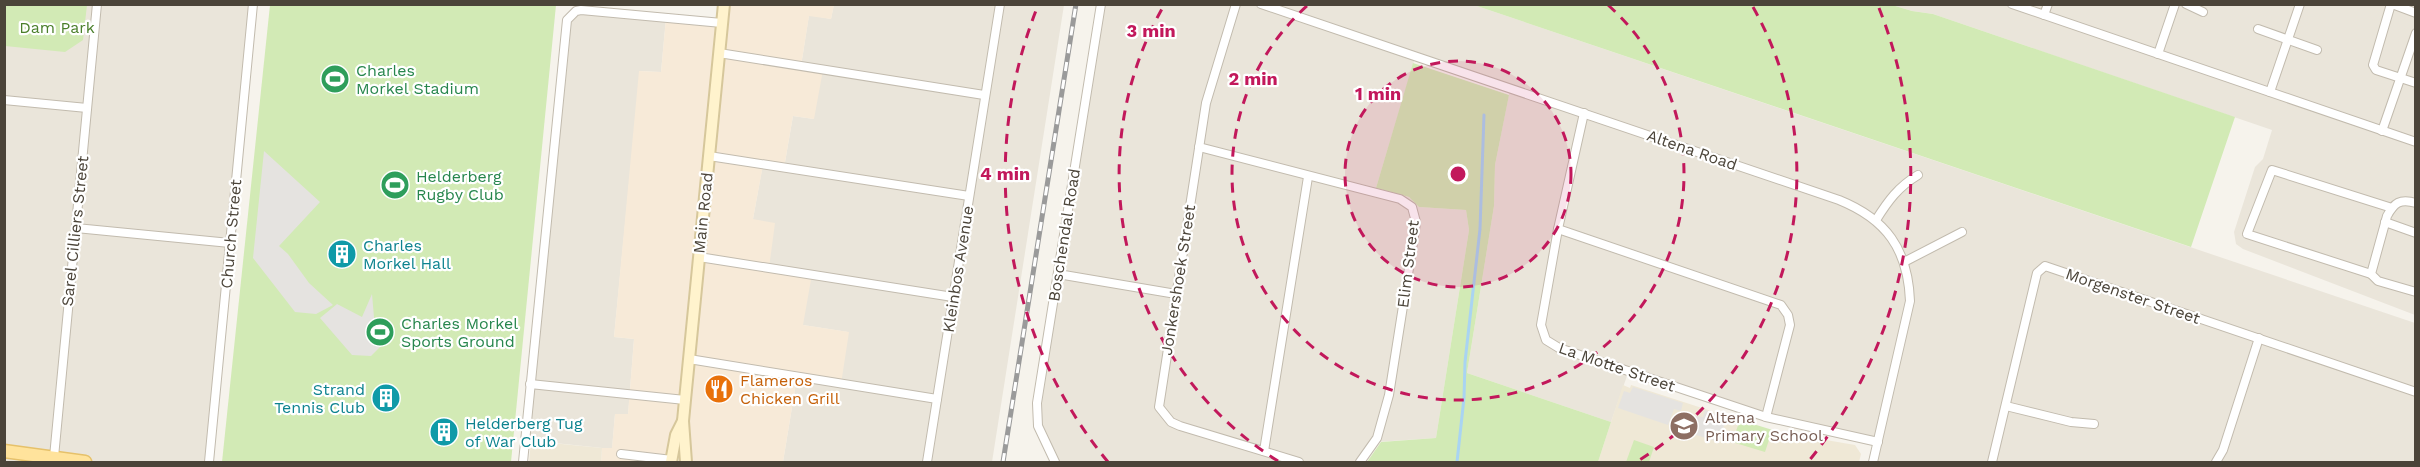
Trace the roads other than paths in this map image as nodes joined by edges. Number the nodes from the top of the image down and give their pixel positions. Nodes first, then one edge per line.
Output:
1 (97, 4) edge
2 (253, 4) edge
3 (724, 4) edge
4 (1000, 4) edge
5 (1101, 4) edge
6 (1236, 4) edge
7 (1261, 4) edge
8 (2012, 4) edge
9 (2048, 4) edge
10 (2175, 4) edge
11 (2186, 4) edge
12 (2300, 4) edge
13 (2392, 4) edge
14 (2203, 12) dead end
15 (2415, 13) edge
16 (2044, 15) junction
17 (722, 23) junction
18 (2258, 29) dead end
19 (2415, 33) edge
20 (2288, 39) junction
21 (2317, 50) dead end
22 (719, 53) junction
23 (2158, 54) junction
24 (2400, 78) junction
25 (2415, 83) edge
26 (2270, 92) junction
27 (984, 95) junction
28 (4, 100) edge
29 (87, 108) junction
30 (1584, 113) junction
31 (2382, 131) junction
32 (2415, 142) edge
33 (1199, 147) junction
34 (709, 156) junction
35 (1918, 175) dead end
36 (1308, 177) junction
37 (969, 196) junction
38 (2415, 203) edge
39 (2392, 208) junction
40 (1876, 220) junction
41 (2385, 222) junction
42 (76, 228) junction
43 (1558, 229) junction
44 (1962, 232) dead end
45 (2415, 234) edge
46 (230, 243) junction
47 (699, 257) junction
48 (1904, 262) junction
49 (1058, 274) junction
50 (2371, 274) junction
51 (2415, 292) edge
52 (1176, 294) junction
53 (953, 297) junction
54 (2259, 338) junction
55 (689, 359) junction
56 (530, 384) junction
57 (2415, 392) edge
58 (937, 399) junction
59 (685, 400) junction
60 (2006, 406) junction
61 (1766, 417) junction
62 (683, 421) junction
63 (2094, 423) dead end
64 (1878, 442) junction
65 (4, 451) edge
66 (1264, 451) junction
67 (621, 454) dead end
68 (54, 457) junction
69 (672, 461) edge
70 (85, 462) edge
71 (209, 462) edge
72 (523, 462) edge
73 (686, 462) edge
74 (927, 462) edge
75 (1055, 462) edge
76 (1299, 462) edge
77 (1360, 462) edge
78 (1874, 462) edge
79 (1992, 462) edge
80 (2216, 462) edge

1 - 29 street, Sarel Cilliers Street
2 - 46 street, Church Street
3 - 17 main road, Main Road
4 - 27 street, Kleinbos Avenue
5 - 49 street, Boschendal Road
6 - 33 street, Jonkershoek Street
7 - 30 street, Altena Road
8 - 16 street
9 - 16 street
10 - 23 street
11 - 14 street
12 - 20 street
13 - 15 street
13 - 24 street
16 - 23 street
17 - 22 main road, Main Road
17 - 56 street
18 - 20 street
19 - 24 street
20 - 21 street
20 - 26 street
22 - 27 street
22 - 34 main road, Main Road
23 - 26 street
24 - 25 street
24 - 31 street
26 - 31 street
27 - 37 street, Kleinbos Avenue
28 - 29 street
29 - 42 street, Sarel Cilliers Street
30 - 40 street, Altena Road
30 - 43 street, La Motte Street
31 - 32 street
33 - 36 street, Elim Street
33 - 52 street, Jonkershoek Street
34 - 37 street
34 - 47 main road, Main Road
35 - 40 street
36 - 66 street
36 - 77 street, Elim Street
37 - 53 street, Kleinbos Avenue
38 - 39 street
39 - 41 street
39 - 50 street
40 - 48 street, Altena Road
41 - 45 street
41 - 50 street
42 - 46 street
42 - 68 street, Sarel Cilliers Street
43 - 61 street, La Motte Street
43 - 61 street
44 - 48 street
46 - 71 street, Church Street
47 - 53 street
47 - 55 main road, Main Road
48 - 64 street, Altena Road
49 - 52 street
49 - 75 street, Boschendal Road
50 - 51 street
52 - 66 street, Jonkershoek Street
53 - 58 street, Kleinbos Avenue
54 - 57 street, Morgenster Street
54 - 60 street, Morgenster Street
54 - 80 street
55 - 58 street
55 - 59 main road, Main Road
56 - 59 street
56 - 72 street
58 - 74 street, Kleinbos Avenue
59 - 62 main road, Main Road
60 - 63 street
60 - 79 street, Morgenster Street
61 - 64 street, La Motte Street
62 - 69 main road, Main Road
62 - 73 main road, Main Road
64 - 78 street, Altena Road
65 - 68 main road
66 - 76 street, Jonkershoek Street
67 - 69 street
68 - 70 main road

